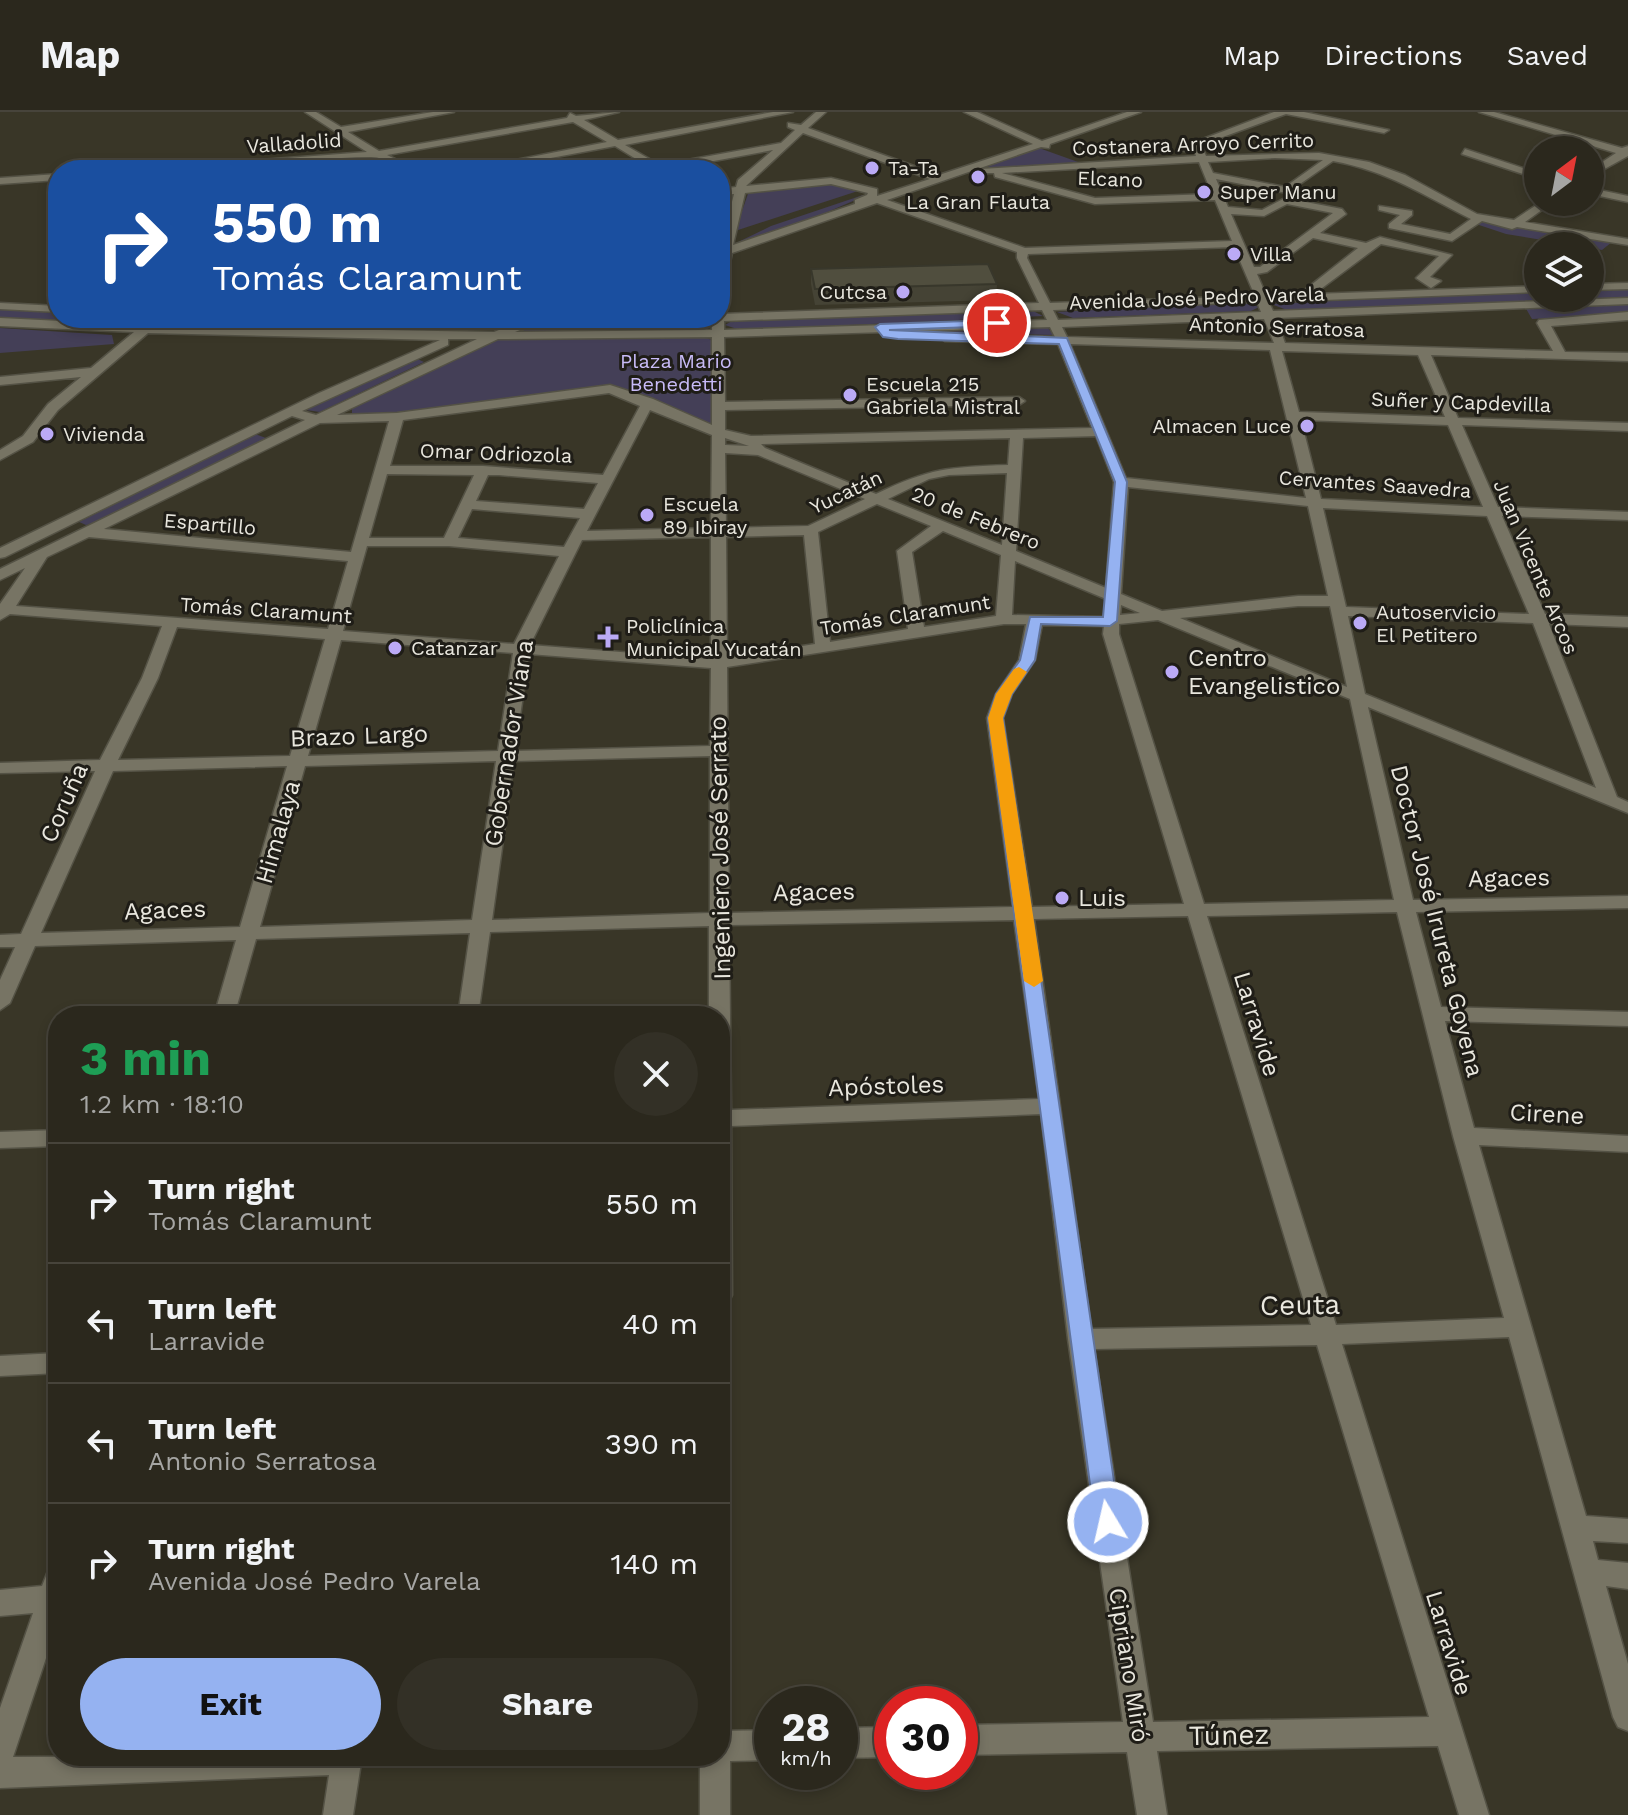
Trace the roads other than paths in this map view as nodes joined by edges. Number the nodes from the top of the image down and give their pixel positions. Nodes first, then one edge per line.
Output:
1 (310, 112) edge
2 (449, 112) edge
3 (563, 112) edge
4 (614, 112) edge
5 (788, 112) edge
6 (821, 112) edge
7 (969, 112) edge
8 (1105, 112) edge
9 (1113, 112) edge
10 (1283, 112) edge
11 (1290, 112) edge
12 (1484, 112) edge
13 (769, 113) edge
14 (1130, 114) edge
15 (575, 119) junction
16 (331, 125) junction
17 (801, 129) junction
18 (342, 130) junction
19 (1384, 130) dead end
20 (1027, 138) junction
21 (615, 143) junction
22 (1042, 144) junction
23 (783, 145) junction
24 (1627, 151) edge
25 (1465, 152) dead end
26 (377, 154) junction
27 (363, 156) junction
28 (1332, 158) junction
29 (1202, 159) junction
30 (307, 160) edge
31 (371, 160) edge
32 (390, 160) edge
33 (524, 160) edge
34 (640, 160) edge
35 (702, 160) edge
36 (956, 162) junction
37 (1146, 162) junction
38 (1089, 165) junction
39 (1604, 165) edge
40 (979, 169) junction
41 (1524, 171) edge
42 (924, 173) junction
43 (48, 178) edge
44 (940, 179) junction
45 (0, 181) edge
46 (875, 193) junction
47 (730, 194) edge
48 (739, 194) junction
49 (1604, 194) edge
50 (1396, 198) dead end
51 (1628, 199) edge
52 (1222, 203) junction
53 (1527, 216) edge
54 (1480, 218) junction
55 (730, 223) edge
56 (1512, 226) junction
57 (1313, 235) junction
58 (1628, 242) edge
59 (730, 243) edge
60 (730, 243) edge
61 (1239, 244) junction
62 (1367, 247) junction
63 (1023, 251) junction
64 (1251, 271) junction
65 (1431, 285) dead end
66 (1628, 286) edge
67 (1604, 287) edge
68 (1314, 288) dead end
69 (1524, 290) edge
70 (1628, 301) edge
71 (0, 306) edge
72 (1265, 306) junction
73 (48, 308) edge
74 (1628, 316) edge
75 (730, 318) edge
76 (0, 322) edge
77 (1054, 323) junction
78 (48, 325) edge
79 (880, 327) junction
80 (95, 328) edge
81 (146, 328) edge
82 (476, 328) edge
83 (513, 328) edge
84 (718, 328) edge
85 (143, 331) junction
86 (717, 333) junction
87 (454, 337) junction
88 (491, 337) junction
89 (369, 338) junction
90 (1278, 347) junction
91 (1423, 351) junction
92 (414, 355) junction
93 (1562, 356) junction
94 (1628, 357) edge
95 (434, 362) junction
96 (92, 372) junction
97 (0, 381) edge
98 (1019, 401) dead end
99 (648, 402) junction
100 (718, 406) junction
101 (291, 412) junction
102 (1292, 416) junction
103 (397, 417) junction
104 (314, 419) junction
105 (1452, 422) junction
106 (1628, 427) edge
107 (257, 429) junction
108 (1102, 432) junction
109 (719, 433) junction
110 (1017, 433) junction
111 (280, 436) junction
112 (755, 446) junction
113 (721, 449) junction
114 (0, 456) edge
115 (1012, 469) junction
116 (383, 470) junction
117 (483, 470) junction
118 (607, 479) junction
119 (1121, 482) junction
120 (878, 500) junction
121 (466, 504) junction
122 (1313, 504) junction
123 (1491, 512) junction
124 (588, 514) junction
125 (1628, 516) edge
126 (61, 524) junction
127 (941, 526) junction
128 (811, 530) junction
129 (86, 533) junction
130 (720, 533) junction
131 (578, 536) junction
132 (449, 542) junction
133 (19, 545) junction
134 (360, 550) junction
135 (568, 552) junction
136 (1008, 553) junction
137 (0, 554) edge
138 (43, 554) junction
139 (0, 575) edge
140 (1112, 596) junction
141 (1340, 606) junction
142 (2, 612) edge
143 (1162, 617) junction
144 (1004, 619) junction
145 (1539, 619) junction
146 (1035, 620) junction
147 (1110, 621) junction
148 (171, 622) junction
149 (1628, 622) edge
150 (917, 634) junction
151 (335, 635) junction
152 (823, 649) junction
153 (520, 650) junction
154 (718, 664) junction
155 (1355, 696) junction
156 (720, 751) junction
157 (504, 756) junction
158 (298, 762) junction
159 (107, 766) junction
160 (0, 768) edge
161 (1609, 800) junction
162 (1628, 808) edge
163 (1628, 902) edge
164 (1405, 905) junction
165 (1194, 910) junction
166 (1025, 914) junction
167 (721, 919) junction
168 (482, 929) junction
169 (249, 933) junction
170 (28, 940) junction
171 (0, 941) edge
172 (0, 1003) edge
173 (227, 1006) edge
174 (470, 1006) edge
175 (721, 1006) edge
176 (1433, 1014) junction
177 (1628, 1019) edge
178 (1051, 1106) junction
179 (730, 1118) edge
180 (1464, 1136) junction
181 (48, 1138) edge
182 (0, 1140) edge
183 (1628, 1144) edge
184 (1521, 1327) junction
185 (1326, 1335) junction
186 (1080, 1339) junction
187 (48, 1364) edge
188 (0, 1366) edge
189 (1575, 1528) junction
190 (1628, 1531) edge
191 (1588, 1571) junction
192 (1628, 1576) edge
193 (48, 1591) edge
194 (0, 1603) edge
195 (48, 1610) edge
196 (1628, 1717) edge
197 (1449, 1731) junction
198 (1140, 1736) junction
199 (978, 1740) edge
200 (754, 1745) edge
201 (730, 1746) edge
202 (0, 1752) edge
203 (162, 1766) edge
204 (346, 1766) edge
205 (715, 1766) edge
206 (0, 1773) edge
207 (338, 1815) edge
208 (715, 1815) edge
209 (1152, 1815) edge
210 (1474, 1815) edge

1 - 16 street
2 - 18 street
3 - 15 street
4 - 15 street, Valladolid
5 - 13 street
6 - 17 street
7 - 20 street
8 - 20 street
9 - 14 street
10 - 29 street
11 - 19 street
12 - 24 street
13 - 17 street
13 - 21 street
14 - 22 street
15 - 21 street
15 - 26 street, Valladolid
16 - 18 street
16 - 27 street
17 - 23 street
17 - 42 street
18 - 26 street
20 - 22 street
20 - 36 street
21 - 33 street
21 - 34 street
22 - 38 street
22 - 40 street
23 - 35 street
23 - 48 street
24 - 39 street
25 - 41 street
26 - 27 street, Valladolid
26 - 32 street
27 - 30 street, Valladolid
27 - 31 street
28 - 29 street, Costanera Arroyo Cerrito
28 - 29 street
28 - 54 street, Costanera Arroyo Cerrito
29 - 37 street, Costanera Arroyo Cerrito
29 - 37 street
29 - 52 street, Doctor José Irureta Goyena
36 - 40 street, Elcano
36 - 42 street
37 - 38 street, Costanera Arroyo Cerrito
38 - 40 street, Costanera Arroyo Cerrito
40 - 44 street
40 - 52 street, Elcano
42 - 44 street
42 - 46 street
43 - 45 street
44 - 46 street
46 - 48 street
46 - 59 street
46 - 60 street
46 - 63 street
47 - 48 street
48 - 55 street
49 - 51 street
50 - 54 street
52 - 57 street, Elcano
52 - 61 street, Doctor José Irureta Goyena
53 - 56 street
54 - 56 street, Costanera Arroyo Cerrito
56 - 58 street, Costanera Arroyo Cerrito
57 - 62 street
57 - 64 street
61 - 63 street
61 - 64 street, Doctor José Irureta Goyena
62 - 65 street
62 - 68 street
63 - 77 street, Larravide
64 - 72 street, Doctor José Irureta Goyena
66 - 67 street
69 - 72 street, Avenida José Pedro Varela
70 - 72 street, Avenida José Pedro Varela
71 - 73 street
72 - 77 street, Avenida José Pedro Varela
72 - 90 street, Doctor José Irureta Goyena
74 - 93 street
75 - 77 street, Avenida José Pedro Varela
76 - 78 street, Avenida José Pedro Varela
77 - 79 street, Avenida José Pedro Varela
77 - 79 street, Antonio Serratosa
77 - 90 street, Antonio Serratosa
77 - 108 street, Larravide
79 - 86 street, Avenida José Pedro Varela
80 - 85 street, Avenida José Pedro Varela
81 - 85 street
82 - 87 street
83 - 88 street
84 - 86 street, Ingeniero José Serrato
85 - 89 street, Avenida José Pedro Varela
85 - 96 street
86 - 88 street, Avenida José Pedro Varela
86 - 100 street, Ingeniero José Serrato
87 - 88 street, Avenida José Pedro Varela
87 - 89 street, Avenida José Pedro Varela
87 - 92 street
88 - 95 street
89 - 92 street
90 - 91 street, Antonio Serratosa
90 - 102 street, Doctor José Irureta Goyena
91 - 93 street, Antonio Serratosa
91 - 105 street, Juan Vicente Arcos
92 - 95 street
92 - 101 street
93 - 94 street, Antonio Serratosa
95 - 104 street
96 - 97 street
96 - 114 street
98 - 100 street
99 - 103 street, 20 de Febrero
99 - 109 street, 20 de Febrero
99 - 118 street, Gobernador Viana
100 - 109 street, Ingeniero José Serrato
101 - 104 street, 20 de Febrero
101 - 107 street
102 - 105 street, Suñer y Capdevilla
102 - 122 street, Doctor José Irureta Goyena
103 - 104 street, 20 de Febrero
103 - 116 street, Himalaya
104 - 111 street
105 - 106 street, Suñer y Capdevilla
105 - 123 street, Juan Vicente Arcos
107 - 111 street
107 - 126 street
108 - 110 street
108 - 119 street, Larravide
109 - 112 street, 20 de Febrero
109 - 113 street, Ingeniero José Serrato
110 - 112 street
110 - 115 street
111 - 129 street
112 - 113 street
112 - 120 street, 20 de Febrero
113 - 130 street, Ingeniero José Serrato
115 - 120 street, Yucatán
115 - 136 street
116 - 117 street, Omar Odriozola
116 - 134 street, Himalaya
117 - 118 street, Omar Odriozola
117 - 121 street
118 - 124 street, Gobernador Viana
119 - 122 street, Cervantes Saavedra
119 - 140 street, Larravide
120 - 127 street, 20 de Febrero
120 - 128 street, Yucatán
121 - 124 street
121 - 132 street
122 - 123 street, Cervantes Saavedra
122 - 141 street, Doctor José Irureta Goyena
123 - 125 street, Cervantes Saavedra
123 - 145 street, Juan Vicente Arcos
124 - 131 street, Gobernador Viana
126 - 129 street, Espartillo
126 - 133 street
127 - 136 street, 20 de Febrero
127 - 150 street
128 - 130 street
128 - 152 street, Yucatán
129 - 134 street, Espartillo
129 - 138 street
130 - 131 street
130 - 154 street, Ingeniero José Serrato
131 - 135 street, Gobernador Viana
132 - 134 street, Espartillo
132 - 135 street, Espartillo
133 - 137 street
133 - 138 street
134 - 151 street, Himalaya
135 - 153 street, Gobernador Viana
136 - 140 street, 20 de Febrero
136 - 144 street
138 - 139 street
138 - 142 street
140 - 143 street, 20 de Febrero
140 - 147 street, Larravide
141 - 143 street, Tomás Claramunt
141 - 145 street, Tomás Claramunt
141 - 155 street, Doctor José Irureta Goyena
142 - 148 street, Tomás Claramunt
143 - 147 street, Tomás Claramunt
143 - 155 street, 20 de Febrero
144 - 146 street, Tomás Claramunt
144 - 150 street, Tomás Claramunt
145 - 149 street, Tomás Claramunt
145 - 161 street, Juan Vicente Arcos
146 - 147 street, Tomás Claramunt
146 - 166 street, Cipriano Miró
147 - 165 street, Larravide
148 - 151 street, Tomás Claramunt
148 - 159 street, Coruña
150 - 152 street, Tomás Claramunt
151 - 153 street, Tomás Claramunt
151 - 158 street, Himalaya
152 - 154 street, Tomás Claramunt
153 - 154 street, Tomás Claramunt
153 - 157 street, Gobernador Viana
154 - 156 street, Ingeniero José Serrato
155 - 161 street, 20 de Febrero
155 - 164 street, Doctor José Irureta Goyena
156 - 157 street, Brazo Largo
156 - 167 street, Ingeniero José Serrato
157 - 158 street, Brazo Largo
157 - 168 street, Gobernador Viana
158 - 159 street, Brazo Largo
158 - 169 street, Himalaya
159 - 160 street, Brazo Largo
159 - 170 street, Coruña
161 - 162 street, 20 de Febrero
163 - 164 street, Agaces
164 - 165 street, Agaces
164 - 176 street, Doctor José Irureta Goyena
165 - 166 street, Agaces
165 - 185 street, Larravide
166 - 167 street, Agaces
166 - 178 street, Cipriano Miró
167 - 168 street, Agaces
167 - 175 street, Ingeniero José Serrato
168 - 169 street, Agaces
168 - 174 street, Gobernador Viana
169 - 170 street, Agaces
169 - 173 street, Himalaya
170 - 171 street, Agaces
170 - 172 street, Coruña
176 - 177 street
176 - 180 street, Doctor José Irureta Goyena
178 - 179 street, Apóstoles
178 - 186 street, Cipriano Miró
180 - 183 street, Cirene
180 - 184 street, Doctor José Irureta Goyena
181 - 182 street
184 - 185 street, Ceuta
184 - 189 street, Doctor José Irureta Goyena
185 - 186 street, Ceuta
185 - 197 street, Larravide
186 - 198 street, Cipriano Miró
187 - 188 street
189 - 190 street
189 - 191 street, Doctor José Irureta Goyena
191 - 192 street
191 - 196 street, Doctor José Irureta Goyena
193 - 194 street
195 - 202 street
197 - 198 street, Túnez
197 - 210 street, Larravide
198 - 199 street, Túnez
198 - 209 street, Cipriano Miró
200 - 201 street
203 - 206 street
204 - 207 street
205 - 208 street

